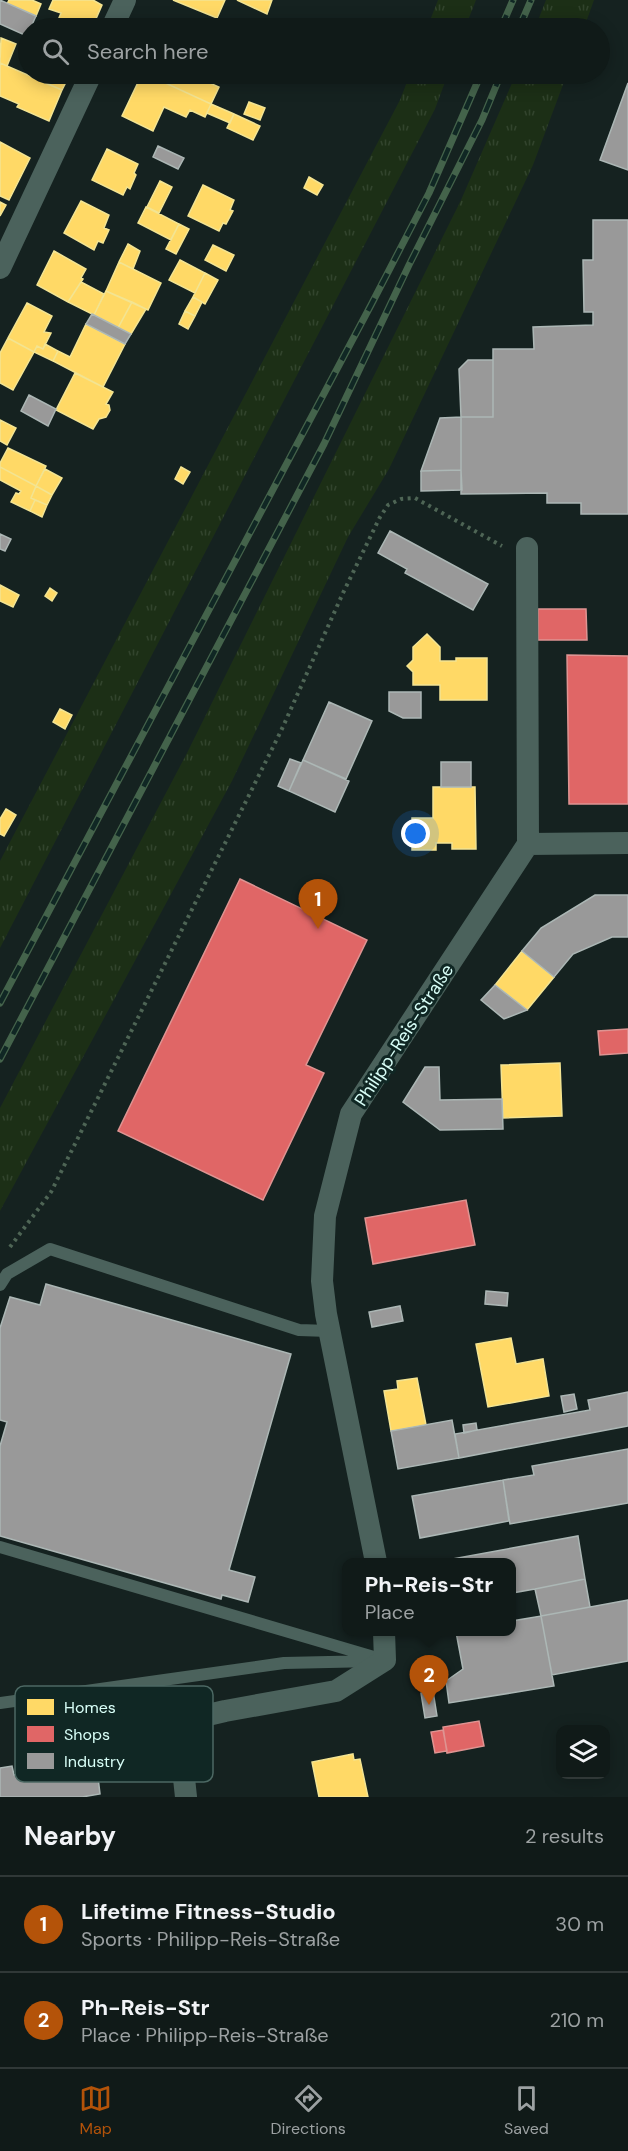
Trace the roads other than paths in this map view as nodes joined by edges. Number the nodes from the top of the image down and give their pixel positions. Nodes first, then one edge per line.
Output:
1 (125, 0) edge
2 (117, 18) edge
3 (86, 84) edge
4 (0, 268) edge
5 (527, 548) road end
6 (628, 843) edge
7 (528, 844) junction
8 (0, 1286) edge
9 (329, 1330) junction
10 (0, 1547) edge
11 (375, 1558) edge
12 (384, 1636) edge
13 (385, 1660) junction
14 (121, 1686) edge
15 (15, 1701) edge
16 (0, 1703) edge
17 (213, 1714) edge
18 (184, 1782) edge
19 (186, 1797) edge

1 - 2 street
3 - 4 street
5 - 7 street
6 - 7 street
7 - 9 street, Philipp-Reis-Straße
8 - 9 lane
9 - 11 street, Philipp-Reis-Straße
10 - 13 lane
12 - 13 street
13 - 14 lane
13 - 17 street
15 - 16 lane
18 - 19 street

